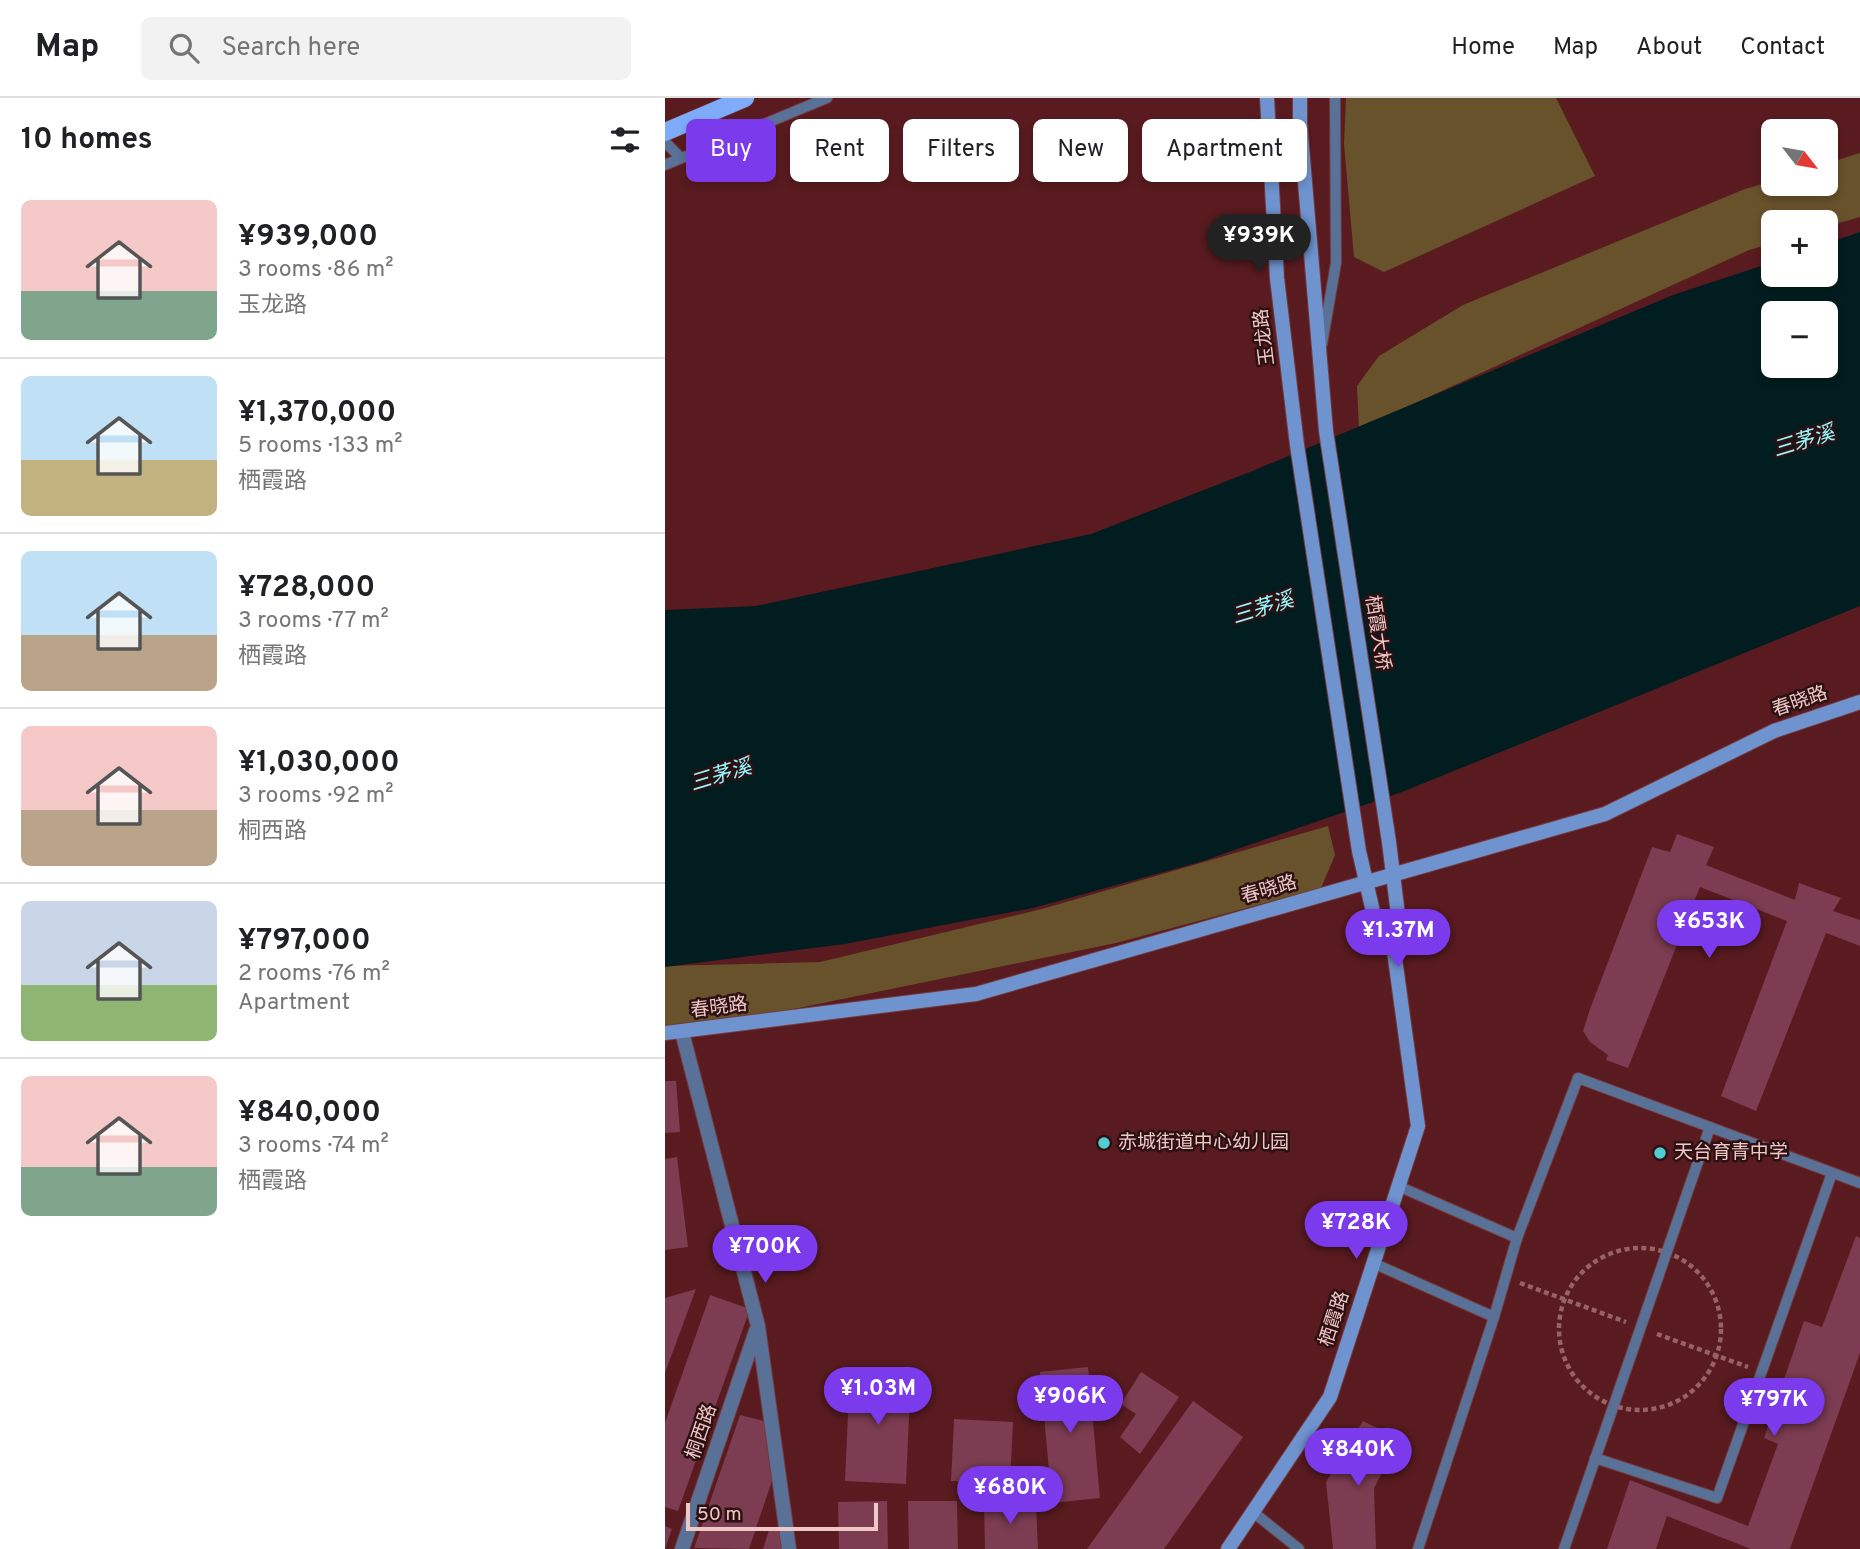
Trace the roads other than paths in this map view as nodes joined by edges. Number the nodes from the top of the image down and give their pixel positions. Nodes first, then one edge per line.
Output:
1 (745, 98) edge
2 (827, 98) edge
3 (1267, 98) edge
4 (1300, 98) edge
5 (1335, 98) edge
6 (665, 132) edge
7 (665, 142) edge
8 (681, 158) junction
9 (665, 165) edge
10 (1320, 357) junction
11 (1860, 702) edge
12 (1394, 874) junction
13 (1367, 882) junction
14 (1394, 951) junction
15 (682, 1032) junction
16 (665, 1033) edge
17 (1710, 1127) junction
18 (1832, 1172) junction
19 (1860, 1183) edge
20 (1398, 1186) junction
21 (1517, 1238) junction
22 (1374, 1263) junction
23 (1494, 1317) junction
24 (758, 1326) junction
25 (1595, 1458) junction
26 (1253, 1512) junction
27 (682, 1549) edge
28 (789, 1549) edge
29 (1228, 1549) edge
30 (1299, 1549) edge
31 (1418, 1549) edge
32 (1564, 1549) edge

1 - 6 main road
2 - 8 lane
3 - 13 street, 玉龙路
4 - 10 street
5 - 10 lane
7 - 8 lane
8 - 9 lane
10 - 12 street, 栖霞大桥
11 - 12 street, 春晓路
12 - 13 street, 春晓路
12 - 14 street, 栖霞大桥
13 - 14 street
13 - 15 street, 春晓路
14 - 20 street, 栖霞路
15 - 16 street, 春晓路
15 - 24 street
17 - 18 lane
17 - 21 lane
17 - 25 lane
18 - 19 lane
18 - 25 lane
20 - 21 lane
20 - 22 street, 栖霞路
21 - 23 lane
22 - 23 lane
22 - 26 street, 栖霞路
23 - 31 lane
24 - 27 street, 桐西路
24 - 28 street
25 - 32 lane
26 - 29 street, 栖霞路
26 - 30 lane

